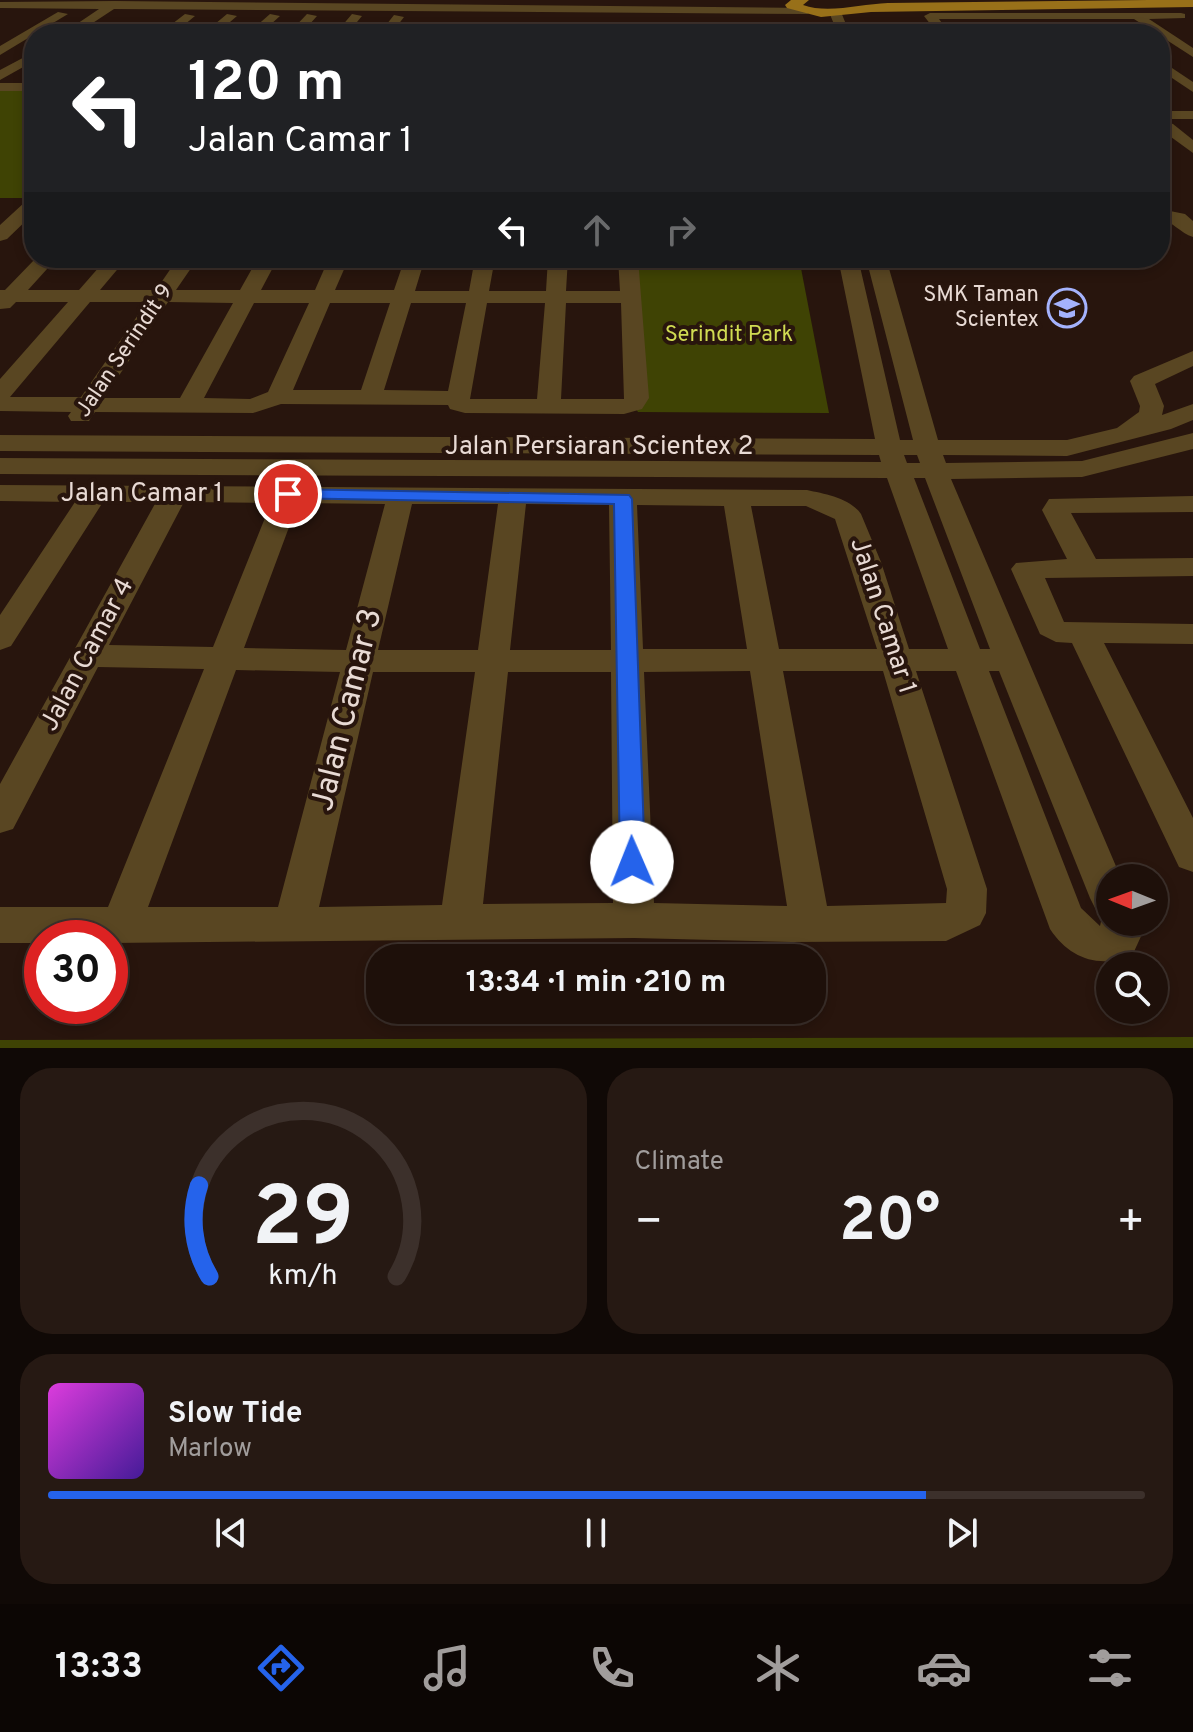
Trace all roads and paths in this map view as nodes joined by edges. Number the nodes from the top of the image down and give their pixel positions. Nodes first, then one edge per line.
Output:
1 (1036, 0) edge
2 (0, 2) edge
3 (116, 3) edge
4 (708, 3) edge
5 (1161, 3) junction
6 (1193, 3) edge
7 (805, 6) edge
8 (840, 6) edge
9 (0, 14) edge
10 (24, 14) junction
11 (62, 14) junction
12 (99, 15) junction
13 (967, 15) junction
14 (1010, 15) junction
15 (1051, 15) junction
16 (1093, 15) junction
17 (189, 16) junction
18 (231, 16) junction
19 (274, 16) junction
20 (311, 16) junction
21 (356, 16) junction
22 (1136, 16) junction
23 (1181, 16) junction
24 (398, 17) junction
25 (441, 18) edge
26 (12, 21) dead end
27 (1193, 23) edge
28 (45, 24) edge
29 (84, 24) edge
30 (178, 24) edge
31 (221, 24) edge
32 (265, 24) edge
33 (303, 24) edge
34 (349, 24) edge
35 (393, 24) edge
36 (524, 24) edge
37 (820, 24) edge
38 (936, 24) edge
39 (976, 24) edge
40 (1020, 24) edge
41 (1062, 24) edge
42 (1105, 24) edge
43 (1148, 24) edge
44 (24, 36) edge
45 (1170, 39) edge
46 (24, 48) edge
47 (2, 49) edge
48 (1170, 54) edge
49 (1193, 54) edge
50 (24, 62) edge
51 (1170, 71) edge
52 (0, 76) edge
53 (1170, 86) edge
54 (1192, 86) edge
55 (0, 87) edge
56 (24, 87) edge
57 (1170, 115) edge
58 (1193, 115) edge
59 (1170, 129) edge
60 (1193, 148) edge
61 (0, 206) edge
62 (24, 206) edge
63 (24, 214) edge
64 (1170, 216) edge
65 (1193, 232) edge
66 (1170, 233) edge
67 (0, 235) edge
68 (37, 268) edge
69 (109, 268) edge
70 (181, 268) edge
71 (263, 268) edge
72 (335, 268) edge
73 (412, 268) edge
74 (483, 268) edge
75 (557, 268) edge
76 (629, 268) edge
77 (850, 268) edge
78 (879, 268) edge
79 (85, 296) junction
80 (162, 297) junction
81 (247, 297) junction
82 (322, 297) junction
83 (555, 297) junction
84 (630, 297) junction
85 (402, 298) junction
86 (477, 298) junction
87 (4, 300) edge
88 (1193, 358) edge
89 (911, 387) junction
90 (0, 394) edge
91 (278, 397) junction
92 (370, 398) junction
93 (458, 398) junction
94 (0, 404) edge
95 (88, 405) junction
96 (188, 405) junction
97 (549, 406) junction
98 (1193, 411) edge
99 (1113, 438) junction
100 (1193, 441) edge
101 (0, 443) edge
102 (61, 443) junction
103 (1013, 449) junction
104 (893, 458) junction
105 (931, 459) junction
106 (0, 466) edge
107 (0, 493) edge
108 (175, 493) junction
109 (94, 494) junction
110 (288, 494) junction
111 (401, 494) junction
112 (736, 496) junction
113 (513, 497) junction
114 (623, 499) junction
115 (1193, 504) edge
116 (1086, 567) junction
117 (1193, 567) edge
118 (1084, 634) junction
119 (1192, 635) edge
120 (0, 639) edge
121 (87, 656) junction
122 (223, 659) junction
123 (493, 659) junction
124 (627, 659) junction
125 (765, 659) junction
126 (897, 659) junction
127 (966, 660) junction
128 (1010, 660) junction
129 (360, 661) junction
130 (0, 818) edge
131 (1193, 856) edge
132 (1096, 865) edge
133 (123, 920) edge
134 (634, 920) junction
135 (460, 923) junction
136 (810, 923) junction
137 (0, 925) edge
138 (24, 925) edge
139 (128, 925) edge
140 (294, 925) junction
141 (1120, 936) edge

1 - 8 main road
2 - 3 street
3 - 12 street
3 - 25 street
4 - 7 street
4 - 25 street
5 - 6 main road
5 - 8 main road
5 - 23 street
7 - 8 main road
7 - 25 street
7 - 37 street
9 - 10 street
10 - 11 street
10 - 26 street
11 - 12 street
11 - 28 street
12 - 17 street
12 - 29 street
13 - 14 street
13 - 38 street
13 - 39 street
14 - 15 street
14 - 40 street
15 - 16 street
15 - 41 street
16 - 22 street
16 - 42 street
17 - 18 street
17 - 30 street
18 - 19 street
18 - 31 street
19 - 20 street
19 - 32 street
20 - 21 street
20 - 33 street
21 - 24 street
21 - 34 street
22 - 23 street
22 - 43 street
23 - 27 street
24 - 25 street
24 - 35 street
25 - 36 street
44 - 47 street
45 - 49 street
46 - 47 street
48 - 49 street
50 - 52 street
51 - 54 street
53 - 54 street
55 - 56 street
57 - 58 street
59 - 60 street
61 - 62 street
63 - 67 street
64 - 65 street
65 - 66 street
68 - 87 street
69 - 79 street
70 - 80 street, Jalan Serindit 9
71 - 81 street
72 - 82 street
73 - 85 street
74 - 86 street
75 - 83 street
76 - 84 street
77 - 104 street
78 - 89 street
79 - 80 street
79 - 87 street
79 - 90 street
80 - 81 street
80 - 95 street, Jalan Serindit 9
81 - 82 street
81 - 96 street
82 - 85 street
82 - 91 street
83 - 84 street
83 - 86 street
83 - 97 street
84 - 97 street
85 - 86 street
85 - 92 street
86 - 93 street
88 - 99 street
89 - 103 street
89 - 105 street
91 - 92 street
91 - 96 street
92 - 93 street
93 - 97 street
94 - 95 street
95 - 96 street
95 - 102 street, Jalan Serindit 9
98 - 99 street, Jalan Persiaran Scientex 2
99 - 103 street, Jalan Persiaran Scientex 2
100 - 105 street, Jalan Persiaran Scientex 2
101 - 102 street, Jalan Persiaran Scientex 2
102 - 104 street, Jalan Persiaran Scientex 2
103 - 105 street, Jalan Persiaran Scientex 2
104 - 105 street, Jalan Persiaran Scientex 2
104 - 106 street, Jalan Persiaran Scientex 2
104 - 127 street
105 - 128 street
107 - 109 street, Jalan Camar 1
108 - 109 street, Jalan Camar 1
108 - 110 street, Jalan Camar 1
108 - 121 street, Jalan Camar 4
109 - 120 street
110 - 111 street, Jalan Camar 1
110 - 122 street
111 - 113 street, Jalan Camar 1
111 - 129 street, Jalan Camar 3
112 - 114 street, Jalan Camar 1
112 - 125 street
112 - 126 street, Jalan Camar 1
113 - 114 street, Jalan Camar 1
113 - 123 street
114 - 124 street
115 - 116 street
116 - 117 street
116 - 118 street
118 - 119 street
118 - 131 street
121 - 122 street
121 - 130 street, Jalan Camar 4
122 - 129 street
122 - 133 street
123 - 124 street
123 - 129 street
123 - 135 street
124 - 125 street
124 - 134 street
125 - 126 street
125 - 136 street
126 - 127 street
126 - 136 street, Jalan Camar 1
127 - 128 street
127 - 141 street
128 - 132 street
129 - 140 street, Jalan Camar 3
134 - 135 street
134 - 136 street
135 - 140 street
137 - 138 street
139 - 140 street

